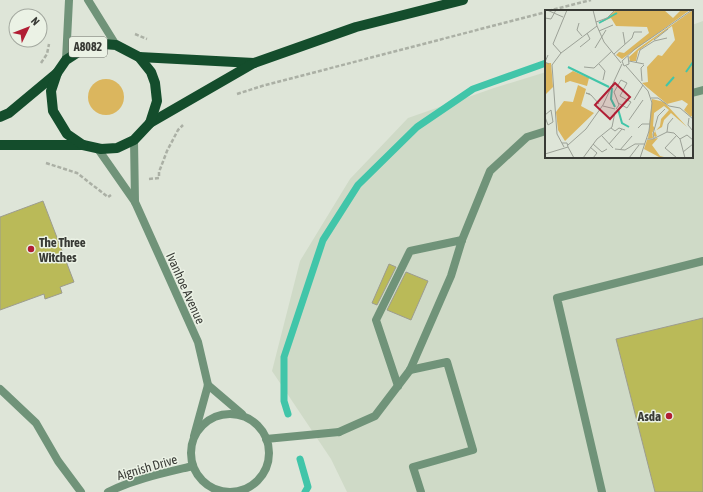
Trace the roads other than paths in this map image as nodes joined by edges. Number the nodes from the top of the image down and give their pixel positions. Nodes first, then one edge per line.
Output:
1 (69, 0) edge
2 (88, 0) edge
3 (462, 0) edge
4 (116, 45) junction
5 (139, 58) junction
6 (66, 60) junction
7 (254, 63) junction
8 (57, 73) junction
9 (703, 90) edge
10 (693, 93) edge
11 (0, 117) edge
12 (150, 123) junction
13 (545, 131) edge
14 (134, 140) junction
15 (0, 145) edge
16 (83, 145) junction
17 (98, 149) junction
18 (136, 202) junction
19 (462, 240) junction
20 (703, 261) edge
21 (410, 370) junction
22 (208, 385) junction
23 (398, 386) junction
24 (0, 389) edge
25 (246, 417) junction
26 (194, 436) junction
27 (266, 439) junction
28 (193, 466) junction
29 (82, 492) edge
30 (108, 492) edge
31 (421, 492) edge
32 (602, 492) edge

1 - 6 street
2 - 4 street
3 - 7 main road, A8082
4 - 5 main road, A8082
4 - 6 main road, A8082
5 - 7 main road, A8082
5 - 12 main road, A8082
6 - 8 main road, A8082
7 - 12 main road, A8082
8 - 11 main road, A8082
8 - 16 main road, A8082
9 - 10 street
12 - 14 main road, A8082
13 - 19 street
14 - 17 main road, A8082
14 - 18 street, Ivanhoe Avenue
15 - 16 main road, A8082
16 - 17 main road, A8082
17 - 18 street, Ivanhoe Avenue
18 - 22 street, Ivanhoe Avenue
19 - 21 street
19 - 23 street
20 - 32 street
21 - 23 street
21 - 31 street
22 - 25 street
22 - 26 street, Ivanhoe Avenue
23 - 27 street
24 - 29 street
25 - 26 street
25 - 27 street
26 - 28 street
27 - 28 street
28 - 30 street, Aignish Drive

